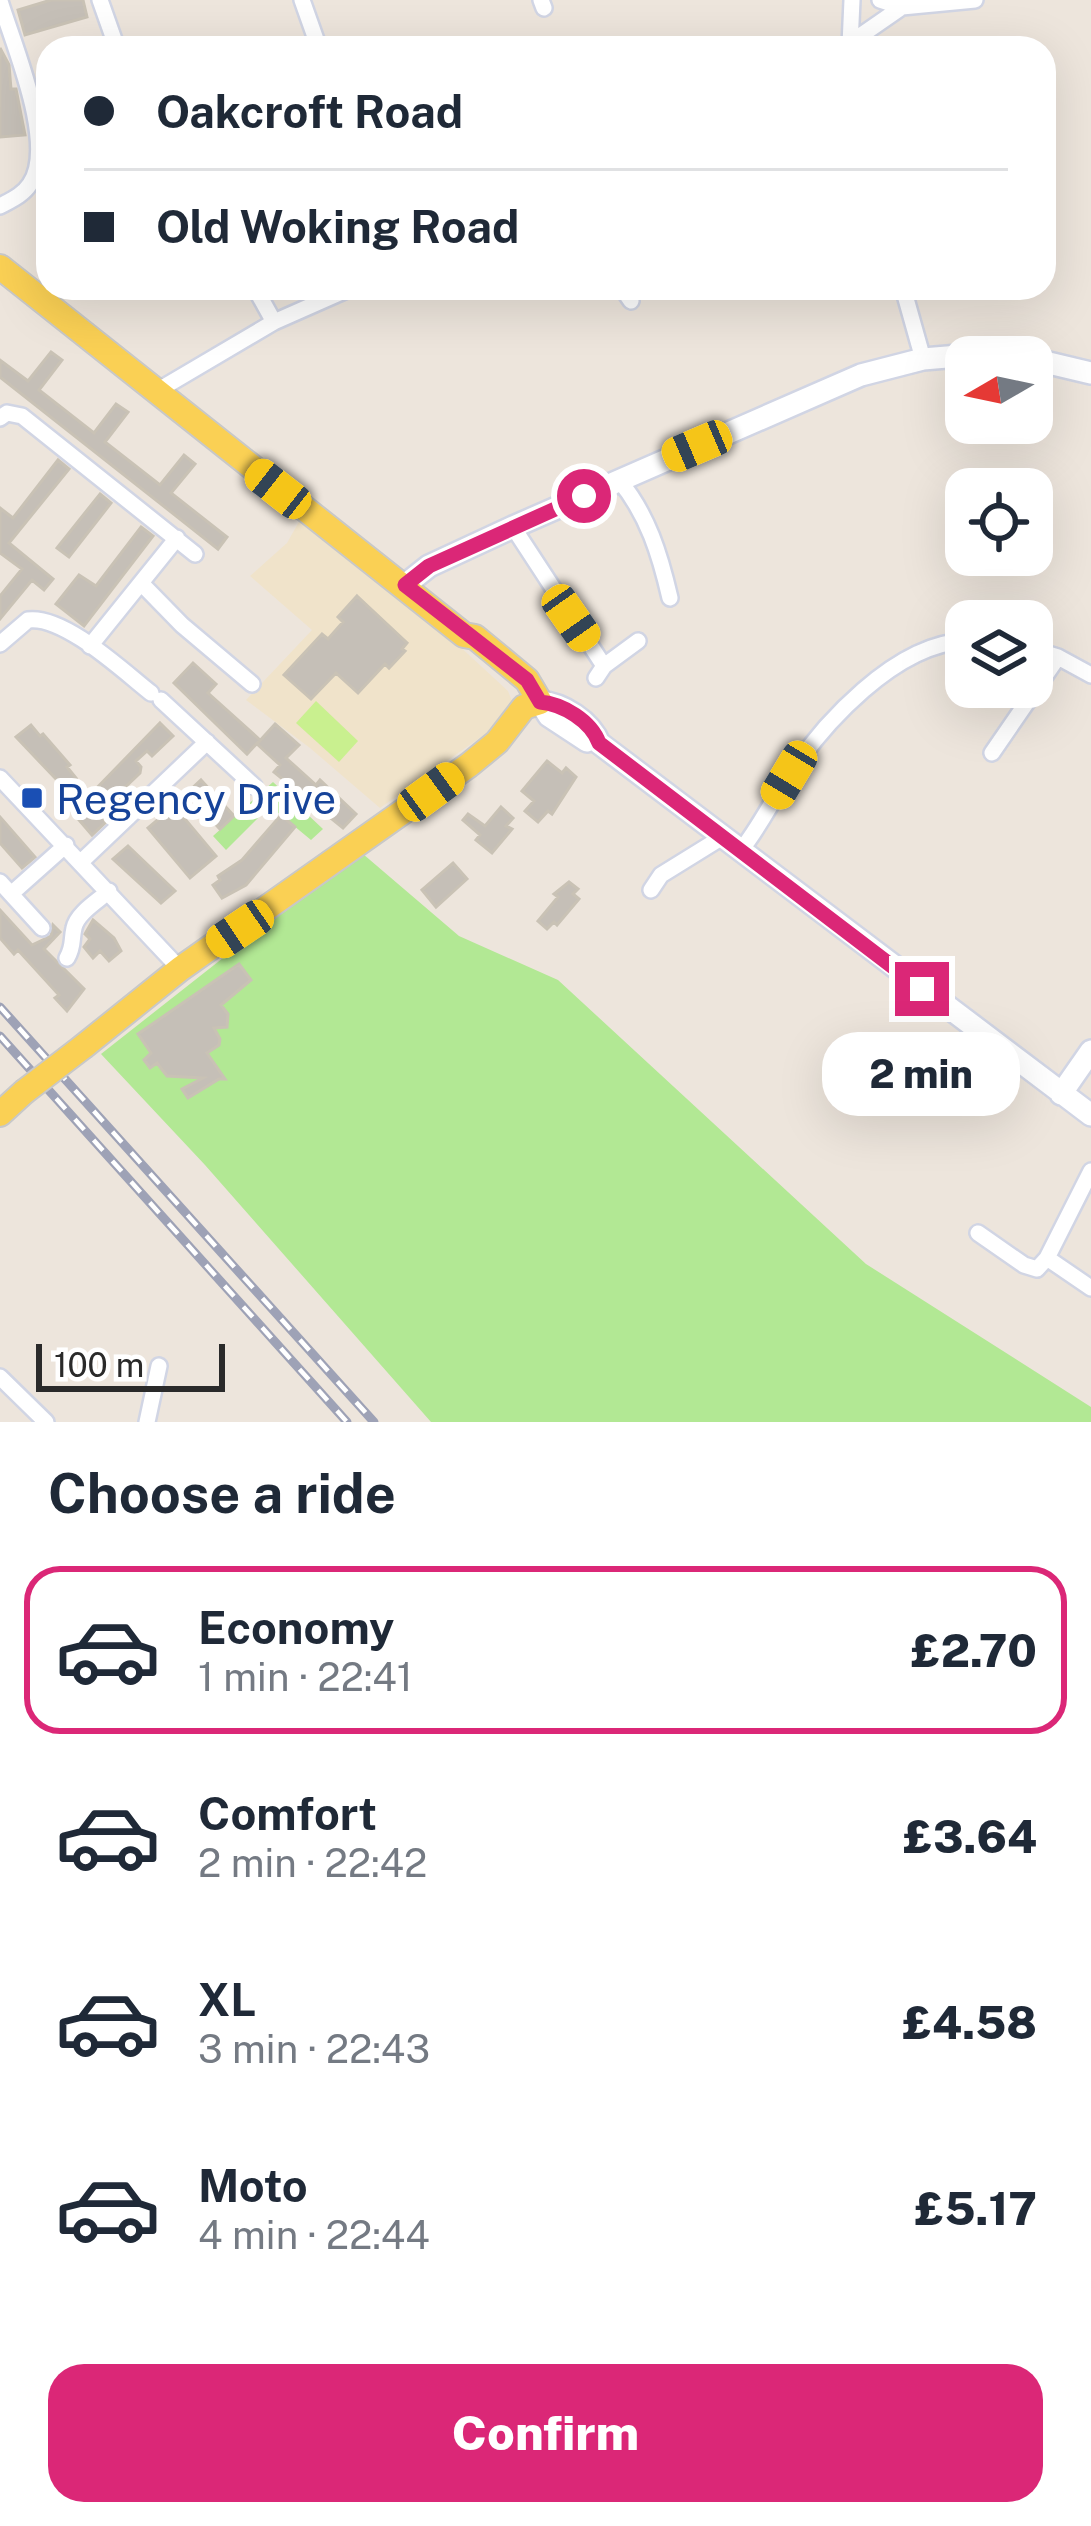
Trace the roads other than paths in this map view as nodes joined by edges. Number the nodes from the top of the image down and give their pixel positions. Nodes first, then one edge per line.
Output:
1 (100, 0) edge
2 (302, 0) edge
3 (852, 0) edge
4 (880, 0) edge
5 (975, 0) edge
6 (0, 2) edge
7 (902, 7) junction
8 (113, 36) edge
9 (315, 36) edge
10 (850, 36) edge
11 (862, 36) edge
12 (36, 130) edge
13 (36, 164) edge
14 (0, 206) edge
15 (0, 267) edge
16 (36, 295) edge
17 (42, 300) edge
18 (262, 300) edge
19 (323, 300) edge
20 (906, 300) edge
21 (274, 322) junction
22 (945, 357) edge
23 (923, 358) junction
24 (1053, 364) edge
25 (1091, 373) edge
26 (157, 391) junction
27 (0, 418) edge
28 (620, 480) junction
29 (513, 527) junction
30 (177, 538) junction
31 (195, 554) dead end
32 (141, 583) junction
33 (405, 585) junction
34 (670, 598) dead end
35 (638, 641) dead end
36 (0, 644) edge
37 (90, 646) junction
38 (945, 648) edge
39 (1053, 655) edge
40 (1058, 657) junction
41 (1091, 676) edge
42 (252, 684) dead end
43 (540, 702) junction
44 (207, 742) junction
45 (992, 753) dead end
46 (0, 778) edge
47 (254, 786) dead end
48 (733, 843) junction
49 (66, 845) junction
50 (82, 861) junction
51 (5, 888) edge
52 (651, 890) dead end
53 (110, 891) junction
54 (42, 928) dead end
55 (66, 956) dead end
56 (181, 969) junction
57 (1091, 1051) edge
58 (1061, 1094) junction
59 (0, 1114) edge
60 (1091, 1115) edge
61 (1091, 1171) edge
62 (978, 1233) dead end
63 (1047, 1258) junction
64 (1091, 1288) edge
65 (159, 1366) dead end
66 (0, 1378) edge
67 (46, 1422) edge
68 (147, 1422) edge

1 - 8 street
2 - 9 street
3 - 10 street
4 - 7 street
5 - 7 street
6 - 12 street
7 - 11 street
13 - 14 street
15 - 16 main road
17 - 26 main road
18 - 21 street
19 - 21 street
20 - 23 street
21 - 26 street
22 - 23 main road
23 - 28 main road
24 - 25 main road
26 - 33 main road
27 - 30 street
28 - 29 main road
28 - 34 street
29 - 33 main road
29 - 35 street
30 - 31 street
30 - 32 street
32 - 37 street
32 - 42 street
33 - 43 main road
36 - 37 street
37 - 44 street
38 - 48 street
39 - 40 street
40 - 41 street
40 - 45 street
43 - 48 main road
43 - 56 main road
44 - 47 street
44 - 50 street
46 - 49 street
48 - 52 street
48 - 58 main road
49 - 50 street
49 - 51 street
50 - 53 street
51 - 54 street
53 - 55 street
53 - 56 street
56 - 59 main road, bridge
57 - 58 main road
58 - 60 main road
61 - 63 street
62 - 63 street
63 - 64 street
65 - 68 street
66 - 67 street

